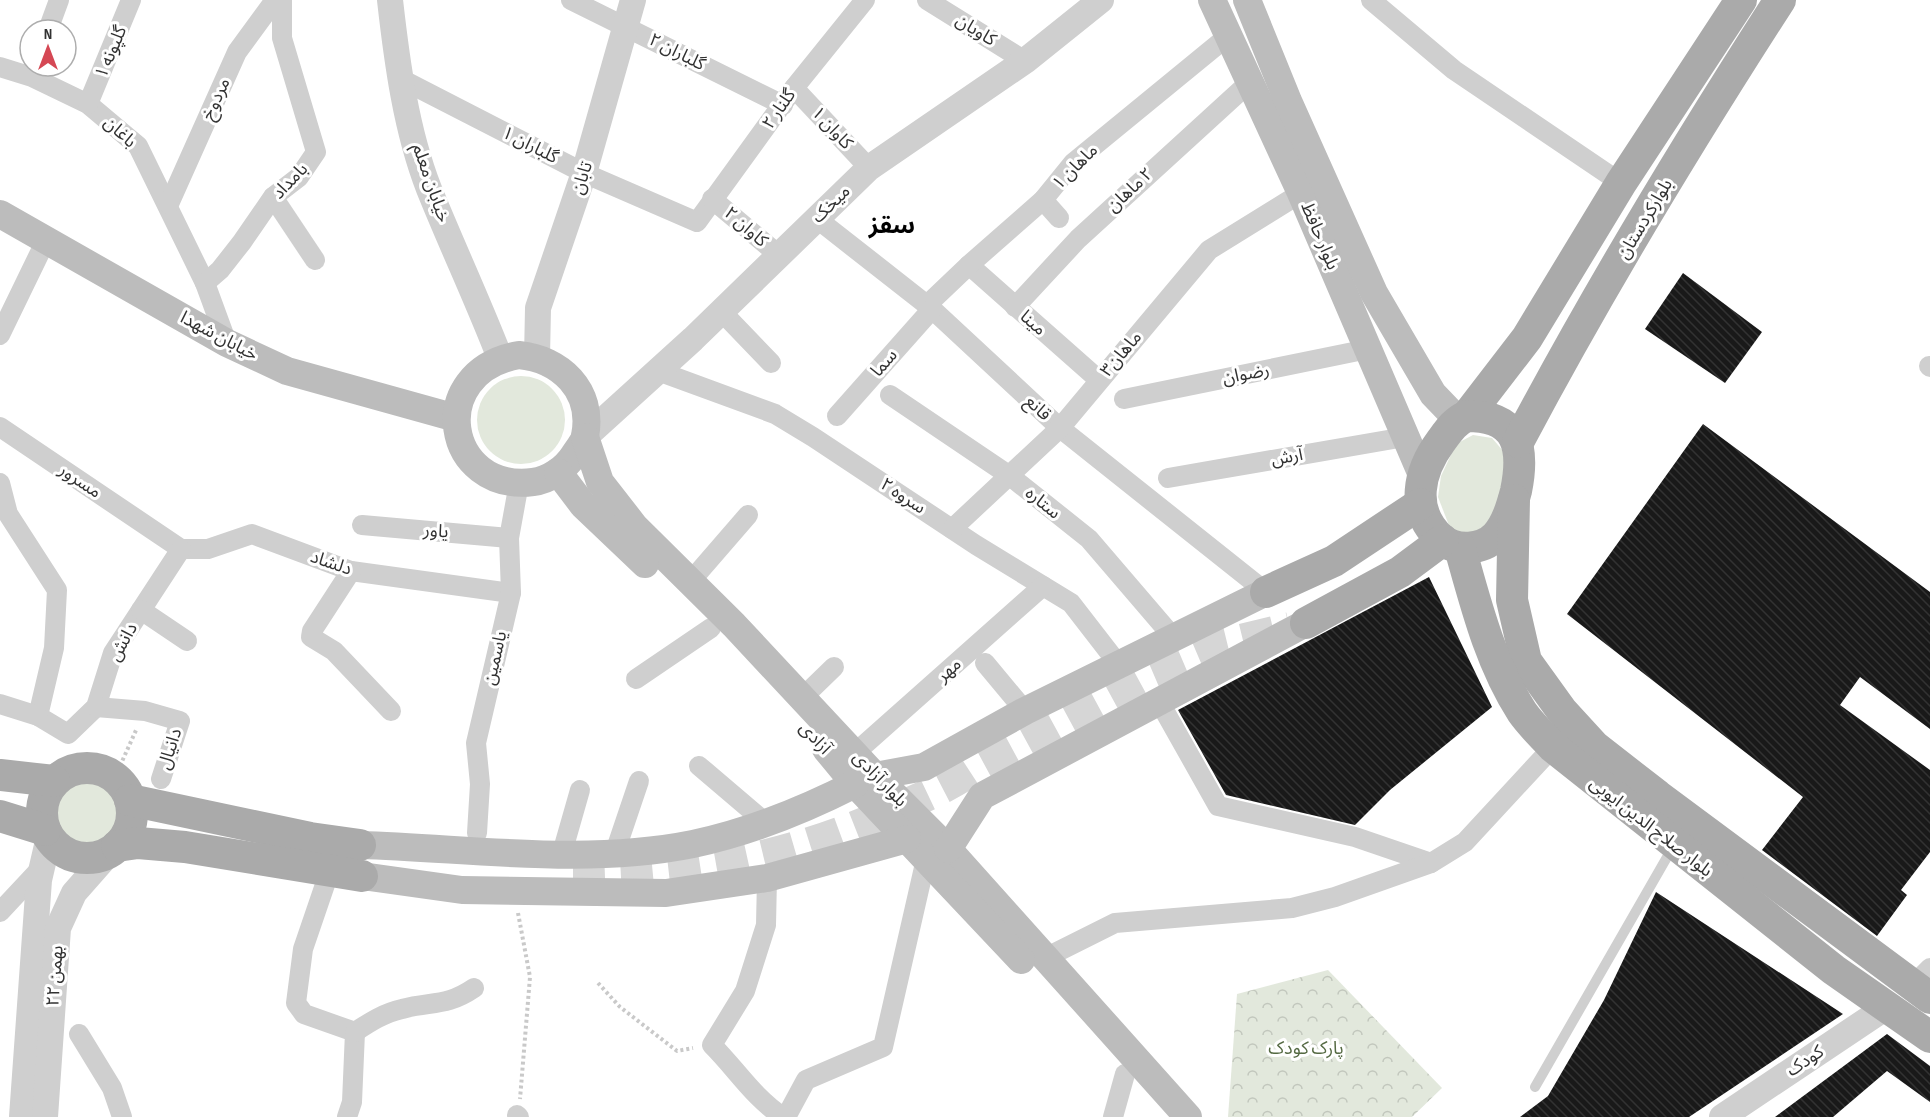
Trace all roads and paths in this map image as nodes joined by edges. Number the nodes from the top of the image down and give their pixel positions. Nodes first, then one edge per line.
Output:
1 (58, 0) edge
2 (131, 0) edge
3 (275, 0) edge
4 (282, 0) edge
5 (390, 0) edge
6 (571, 0) edge
7 (633, 0) edge
8 (865, 0) edge
9 (927, 0) edge
10 (1101, 0) edge
11 (1212, 0) edge
12 (1247, 0) edge
13 (1371, 0) edge
14 (1780, 0) edge
15 (1732, 3) edge
16 (52, 18) edge
17 (625, 26) junction
18 (1228, 36) junction
19 (1025, 61) junction
20 (0, 67) edge
21 (18, 70) edge
22 (44, 78) edge
23 (399, 78) junction
24 (1251, 81) junction
25 (794, 88) junction
26 (88, 104) junction
27 (783, 105) junction
28 (869, 168) junction
29 (584, 173) junction
30 (1622, 183) junction
31 (1301, 193) junction
32 (273, 197) junction
33 (712, 199) junction
34 (1043, 201) junction
35 (169, 204) junction
36 (0, 214) edge
37 (816, 218) junction
38 (1059, 218) dead end
39 (697, 222) joint
40 (47, 238) junction
41 (780, 256) junction
42 (315, 260) dead end
43 (969, 265) junction
44 (206, 283) junction
45 (1015, 306) junction
46 (929, 307) junction
47 (721, 311) junction
48 (0, 335) edge
49 (227, 343) junction
50 (1368, 350) junction
51 (537, 357) junction
52 (500, 358) junction
53 (1513, 358) junction
54 (771, 363) dead end
55 (658, 371) junction
56 (1099, 380) junction
57 (1547, 387) junction
58 (890, 395) dead end
59 (1124, 399) dead end
60 (837, 416) dead end
61 (456, 418) junction
62 (1463, 418) junction
63 (0, 427) edge
64 (1060, 428) junction
65 (585, 437) junction
66 (1405, 437) junction
67 (1518, 442) junction
68 (558, 472) junction
69 (1010, 476) junction
70 (1168, 478) dead end
71 (0, 483) edge
72 (519, 483) junction
73 (1421, 490) junction
74 (1514, 500) junction
75 (748, 515) dead end
76 (4, 519) edge
77 (363, 525) dead end
78 (952, 529) junction
79 (509, 538) junction
80 (1451, 544) junction
81 (181, 549) junction
82 (351, 571) junction
83 (690, 582) junction
84 (1043, 586) junction
85 (1266, 592) junction
86 (511, 593) junction
87 (141, 610) junction
88 (1306, 623) joint
89 (711, 628) junction
90 (1173, 637) junction
91 (187, 641) dead end
92 (985, 663) dead end
93 (1119, 665) junction
94 (834, 667) dead end
95 (636, 679) dead end
96 (802, 698) junction
97 (1160, 703) junction
98 (0, 704) edge
99 (96, 707) junction
100 (145, 711) junction
101 (392, 711) dead end
102 (1025, 711) junction
103 (38, 716) junction
104 (1553, 747) junction
105 (855, 753) junction
106 (120, 766) dead end
107 (699, 766) dead end
108 (0, 775) edge
109 (161, 778) dead end
110 (865, 780) junction
111 (639, 781) dead end
112 (54, 782) junction
113 (580, 790) dead end
114 (130, 800) junction
115 (0, 816) edge
116 (766, 823) junction
117 (477, 833) dead end
118 (47, 834) junction
119 (360, 845) joint
120 (1674, 845) junction
121 (114, 849) junction
122 (927, 849) junction
123 (615, 852) junction
124 (562, 853) junction
125 (1431, 863) junction
126 (41, 868) junction
127 (330, 870) junction
128 (362, 876) joint
129 (768, 878) junction
130 (513, 892) junction
131 (0, 912) edge
132 (1048, 961) junction
133 (598, 983) dead end
134 (1924, 983) edge
135 (474, 988) dead end
136 (1888, 1006) junction
137 (355, 1032) junction
138 (79, 1035) dead end
139 (1930, 1037) edge
140 (712, 1045) junction
141 (1125, 1074) junction
142 (1535, 1087) dead end
143 (518, 1116) edge
144 (22, 1117) edge
145 (45, 1117) edge
146 (122, 1117) edge
147 (347, 1117) edge
148 (784, 1117) edge
149 (1113, 1117) edge
150 (1162, 1117) edge
151 (1188, 1117) edge
152 (1722, 1117) edge

1 - 16 street
2 - 26 street, گلپونه ۱
3 - 35 street, مردوخ
4 - 32 street, بامداد
5 - 23 street, خیابان معلم
6 - 17 street, گلباران ۲
7 - 17 street, تابان
8 - 25 street, گلنار ۲
9 - 19 street, کاویان
10 - 19 street, میخک
11 - 18 main road, بلوار حافظ
12 - 62 main road, بلوار حافظ
13 - 30 street
14 - 57 main road, بلوارکردستان
15 - 30 main road, بلوارکردستان
17 - 27 street, گلباران ۲
17 - 29 street, تابان
18 - 24 main road, بلوار حافظ
18 - 34 street, ماهان ۱
19 - 28 street, میخک
20 - 21 street, باغان
22 - 26 street, باغان
23 - 29 street, گلباران ۱
23 - 52 street, خیابان معلم
24 - 31 main road, بلوار حافظ
24 - 45 street, ٢ ماهان
25 - 27 street, گلنار ۲
25 - 28 street, کاوان ۱
26 - 35 street, باغان
27 - 33 street, گلنار ۲
28 - 37 street, میخک
29 - 39 street, گلباران ۱
29 - 51 street, تابان
30 - 53 main road, بلوارکردستان
31 - 50 main road, بلوار حافظ
31 - 56 street, ماهان۳
32 - 42 street
32 - 44 street, بامداد
33 - 39 street, گلنار ۲
33 - 41 street, کاوان ۲
34 - 38 street
34 - 43 street, ماهان ۱
35 - 44 street, باغان
36 - 40 main road, خیابان شهدا
37 - 41 street, میخک
37 - 46 street, قانع
40 - 48 street
40 - 49 main road, خیابان شهدا
41 - 47 street, میخک
43 - 45 street, مینا
43 - 46 street, ماهان ۱
44 - 49 street
45 - 56 street, مینا
46 - 60 street, سما
46 - 64 street, قانع
47 - 54 street
47 - 55 street, میخک
49 - 61 main road, خیابان شهدا
50 - 59 street, رضوان
50 - 66 main road, بلوار حافظ
51 - 52 main road
51 - 65 main road
52 - 61 main road
53 - 57 main road
53 - 62 main road, بلوارکردستان
55 - 65 street, میخک
55 - 78 street, سروه ۲
56 - 64 street, ماهان۳
57 - 67 main road, بلوارکردستان
58 - 69 street, ستاره
61 - 72 main road
62 - 67 main road
62 - 73 main road
63 - 81 street, مسرور
64 - 69 street, ماهان۳
64 - 85 street, قانع
65 - 68 main road
65 - 83 main road, بلوار آزادی
66 - 70 street, آرش
66 - 73 main road, بلوار حافظ
67 - 74 main road
68 - 72 main road
68 - 89 main road, آزادی
69 - 78 street, ماهان۳
69 - 90 street, ستاره
71 - 76 street
72 - 79 street, یاسمین
73 - 80 main road
73 - 85 main road
74 - 80 main road
74 - 134 main road, بلوار صلاح الدین ایوبی
75 - 83 street
76 - 103 street
77 - 79 street, یاور
78 - 84 street, سروه ۲
79 - 86 street, یاسمین
80 - 88 main road
80 - 104 main road, بلوار صلاح الدین ایوبی
81 - 82 street, دلشاد
81 - 87 street, دانش
82 - 86 street, دلشاد
82 - 101 street
83 - 96 main road, بلوار آزادی
84 - 93 street, سروه ۲
84 - 105 street, مهر
85 - 90 main road
86 - 117 street, یاسمین
87 - 91 street
87 - 99 street, دانش
88 - 97 main road
89 - 95 street
89 - 110 main road, آزادی
90 - 93 main road
92 - 102 street
93 - 102 main road
94 - 96 street
96 - 105 main road, بلوار آزادی
97 - 122 main road
97 - 125 street
98 - 103 street
99 - 100 street
99 - 103 street, دانش
100 - 106 path
100 - 109 street, دانیال
102 - 110 main road
104 - 120 main road, بلوار صلاح الدین ایوبی
104 - 125 street
105 - 110 main road, بلوار آزادی
107 - 116 street
108 - 112 main road
110 - 116 main road
110 - 122 main road, آزادی
110 - 122 main road, بلوار آزادی
111 - 123 street
112 - 114 main road
112 - 118 main road
113 - 124 street
114 - 119 main road
114 - 121 main road
115 - 118 main road
116 - 123 main road
118 - 121 main road
118 - 126 street, ۲۲ بهمن
119 - 124 main road
120 - 136 main road, بلوار صلاح الدین ایوبی
120 - 142 lane
121 - 127 main road
121 - 145 street, ۲۲ بهمن
122 - 129 main road
122 - 132 main road, بلوار آزادی
122 - 141 main road, آزادی
122 - 148 street
123 - 124 main road
125 - 132 street
126 - 131 street
126 - 144 street, ۲۲ بهمن
127 - 128 main road
127 - 137 street
128 - 130 main road
129 - 130 main road
129 - 140 street
130 - 143 path
132 - 151 main road, بلوار آزادی
133 - 140 path
135 - 137 street
136 - 139 main road, بلوار صلاح الدین ایوبی
136 - 152 street, کودک
137 - 147 street
138 - 146 street
140 - 148 street
141 - 149 street
141 - 150 main road, آزادی

